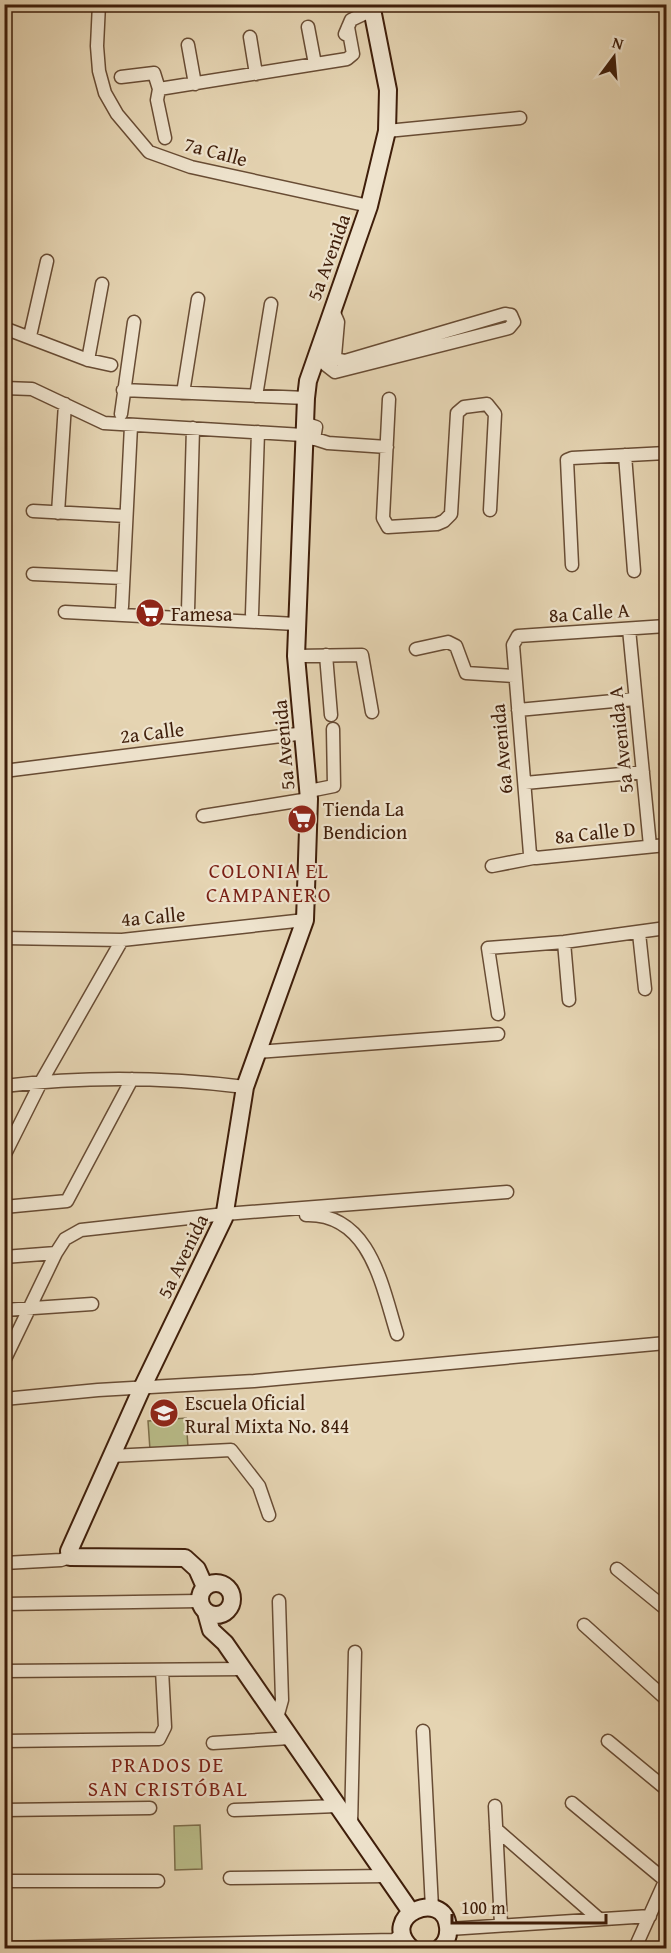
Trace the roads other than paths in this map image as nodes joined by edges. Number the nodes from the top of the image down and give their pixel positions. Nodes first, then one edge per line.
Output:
1 (99, 4) edge
2 (372, 7) edge
3 (308, 27) dead end
4 (250, 37) dead end
5 (188, 45) dead end
6 (315, 64) junction
7 (256, 74) junction
8 (121, 77) dead end
9 (195, 84) junction
10 (159, 89) junction
11 (519, 118) dead end
12 (387, 131) junction
13 (165, 138) dead end
14 (369, 207) junction
15 (47, 261) dead end
16 (102, 284) dead end
17 (198, 299) dead end
18 (271, 304) dead end
19 (332, 308) junction
20 (134, 322) dead end
21 (4, 328) edge
22 (30, 336) junction
23 (88, 360) junction
24 (111, 365) dead end
25 (4, 388) edge
26 (123, 390) junction
27 (183, 393) junction
28 (256, 396) junction
29 (306, 398) junction
30 (389, 399) dead end
31 (65, 404) junction
32 (121, 414) dead end
33 (131, 426) junction
34 (193, 428) junction
35 (258, 432) junction
36 (307, 432) junction
37 (387, 447) junction
38 (666, 453) edge
39 (625, 455) junction
40 (490, 510) dead end
41 (33, 511) dead end
42 (58, 513) junction
43 (126, 516) junction
44 (572, 565) dead end
45 (634, 571) dead end
46 (33, 574) dead end
47 (123, 578) junction
48 (122, 607) dead end
49 (188, 611) dead end
50 (65, 612) dead end
51 (252, 614) dead end
52 (296, 624) junction
53 (666, 626) edge
54 (629, 629) junction
55 (515, 639) joint
56 (416, 649) dead end
57 (326, 655) junction
58 (296, 657) junction
59 (514, 676) junction
60 (635, 699) junction
61 (518, 710) junction
62 (372, 712) dead end
63 (331, 714) dead end
64 (333, 729) dead end
65 (305, 733) junction
66 (4, 771) edge
67 (643, 772) junction
68 (525, 783) junction
69 (309, 795) junction
70 (203, 816) dead end
71 (666, 845) edge
72 (650, 846) junction
73 (531, 856) junction
74 (492, 866) dead end
75 (305, 920) junction
76 (666, 928) edge
77 (639, 933) junction
78 (4, 938) edge
79 (122, 940) junction
80 (564, 942) junction
81 (645, 989) dead end
82 (569, 1000) dead end
83 (498, 1014) dead end
84 (498, 1034) dead end
85 (257, 1052) junction
86 (132, 1078) junction
87 (41, 1082) junction
88 (4, 1086) edge
89 (245, 1087) junction
90 (4, 1156) edge
91 (507, 1192) dead end
92 (4, 1207) edge
93 (225, 1216) junction
94 (56, 1253) junction
95 (4, 1257) edge
96 (92, 1304) dead end
97 (31, 1308) junction
98 (4, 1310) edge
99 (397, 1334) dead end
100 (666, 1343) edge
101 (4, 1361) edge
102 (142, 1388) junction
103 (4, 1399) edge
104 (111, 1456) junction
105 (269, 1515) dead end
106 (70, 1557) junction
107 (4, 1563) edge
108 (617, 1569) dead end
109 (205, 1596) junction
110 (279, 1601) dead end
111 (4, 1604) edge
112 (666, 1609) edge
113 (223, 1614) junction
114 (584, 1625) dead end
115 (225, 1643) junction
116 (355, 1652) dead end
117 (242, 1669) junction
118 (162, 1670) junction
119 (4, 1671) edge
120 (666, 1699) edge
121 (277, 1718) junction
122 (423, 1731) dead end
123 (291, 1738) junction
124 (4, 1741) edge
125 (608, 1741) dead end
126 (213, 1743) dead end
127 (666, 1789) edge
128 (572, 1803) dead end
129 (337, 1806) junction
130 (495, 1806) dead end
131 (150, 1808) dead end
132 (4, 1810) edge
133 (234, 1810) dead end
134 (351, 1826) junction
135 (496, 1829) junction
136 (385, 1876) junction
137 (230, 1878) dead end
138 (666, 1880) edge
139 (4, 1881) edge
140 (158, 1881) dead end
141 (432, 1908) junction
142 (411, 1912) junction
143 (650, 1916) junction
144 (598, 1918) junction
145 (501, 1924) junction
146 (407, 1941) edge
147 (445, 1943) edge
148 (368, 1944) edge
149 (300, 1945) edge
150 (161, 1946) edge
151 (230, 1946) edge
152 (91, 1947) edge
153 (4, 1948) edge
154 (24, 1948) edge
155 (635, 1948) edge

1 - 14 street, 7a Calle
2 - 6 street
2 - 12 street, 5a Avenida
3 - 6 street
4 - 7 street
5 - 9 street
6 - 7 street
7 - 9 street
8 - 10 street
9 - 10 street
10 - 13 street
11 - 12 street
12 - 14 street, 5a Avenida
14 - 19 street, 5a Avenida
15 - 22 street
16 - 23 street
17 - 27 street
18 - 28 street
19 - 19 street
19 - 29 street, 5a Avenida
20 - 26 street
21 - 22 street
22 - 23 street
23 - 24 street
25 - 31 street
26 - 27 street
26 - 32 street
27 - 28 street
28 - 29 street
29 - 36 street, 5a Avenida
30 - 37 street
31 - 33 street
31 - 42 street
33 - 34 street
33 - 43 street
34 - 35 street
34 - 49 street
35 - 36 street
35 - 51 street
36 - 37 street
36 - 52 street, 5a Avenida
37 - 40 street
38 - 39 street
39 - 44 street
39 - 45 street
41 - 42 street
42 - 43 street
43 - 47 street
46 - 47 street
47 - 48 street
50 - 52 street
52 - 58 street, 5a Avenida
53 - 54 street, 8a Calle A
54 - 55 street, 8a Calle A
54 - 60 street, 5a Avenida A
55 - 59 street, 6a Avenida
56 - 59 street
57 - 58 street
57 - 62 street
57 - 63 street
58 - 65 street, 5a Avenida
59 - 61 street, 6a Avenida
60 - 61 street
60 - 67 street, 5a Avenida A
61 - 68 street, 6a Avenida
64 - 69 street
65 - 66 street, 2a Calle
65 - 69 street, 5a Avenida
67 - 68 street
67 - 72 street, 5a Avenida A
68 - 73 street, 6a Avenida
69 - 70 street
69 - 75 street, 5a Avenida
71 - 72 street, 8a Calle D
72 - 73 street, 8a Calle D
73 - 74 street, 8a Calle D
75 - 79 street, 4a Calle
75 - 85 street, 5a Avenida
76 - 77 street
77 - 80 street
77 - 81 street
78 - 79 street, 4a Calle
79 - 87 street
80 - 82 street
80 - 83 street
84 - 85 street
85 - 89 street, 5a Avenida
86 - 87 street
86 - 89 street
86 - 92 street
87 - 88 street
87 - 90 street
89 - 93 street, 5a Avenida
91 - 93 street
93 - 94 street
93 - 99 street
93 - 102 street, 5a Avenida
94 - 95 street
94 - 97 street
96 - 97 street
97 - 98 street
97 - 101 street
100 - 102 street
102 - 103 street
102 - 104 street, 5a Avenida
104 - 105 street
104 - 106 street, 5a Avenida
106 - 107 street
106 - 109 street
108 - 112 street
109 - 111 street
109 - 113 street
109 - 113 street
109 - 115 street
110 - 121 street
113 - 115 street
114 - 120 street
115 - 117 street
116 - 134 street
117 - 118 street
117 - 121 street
118 - 119 street
118 - 124 street
121 - 123 street
122 - 141 street
123 - 126 street
123 - 129 street
125 - 127 street
128 - 138 street
129 - 133 street
129 - 134 street
130 - 135 street
131 - 132 street
134 - 136 street
135 - 144 street
135 - 145 street
136 - 137 street
136 - 142 street
138 - 143 street
139 - 140 street
141 - 142 street
141 - 147 street
142 - 146 street
143 - 144 street
143 - 155 street
144 - 145 street
145 - 147 street
146 - 148 street
148 - 149 street
149 - 151 street
150 - 151 street
150 - 152 street
152 - 154 street
153 - 154 street

